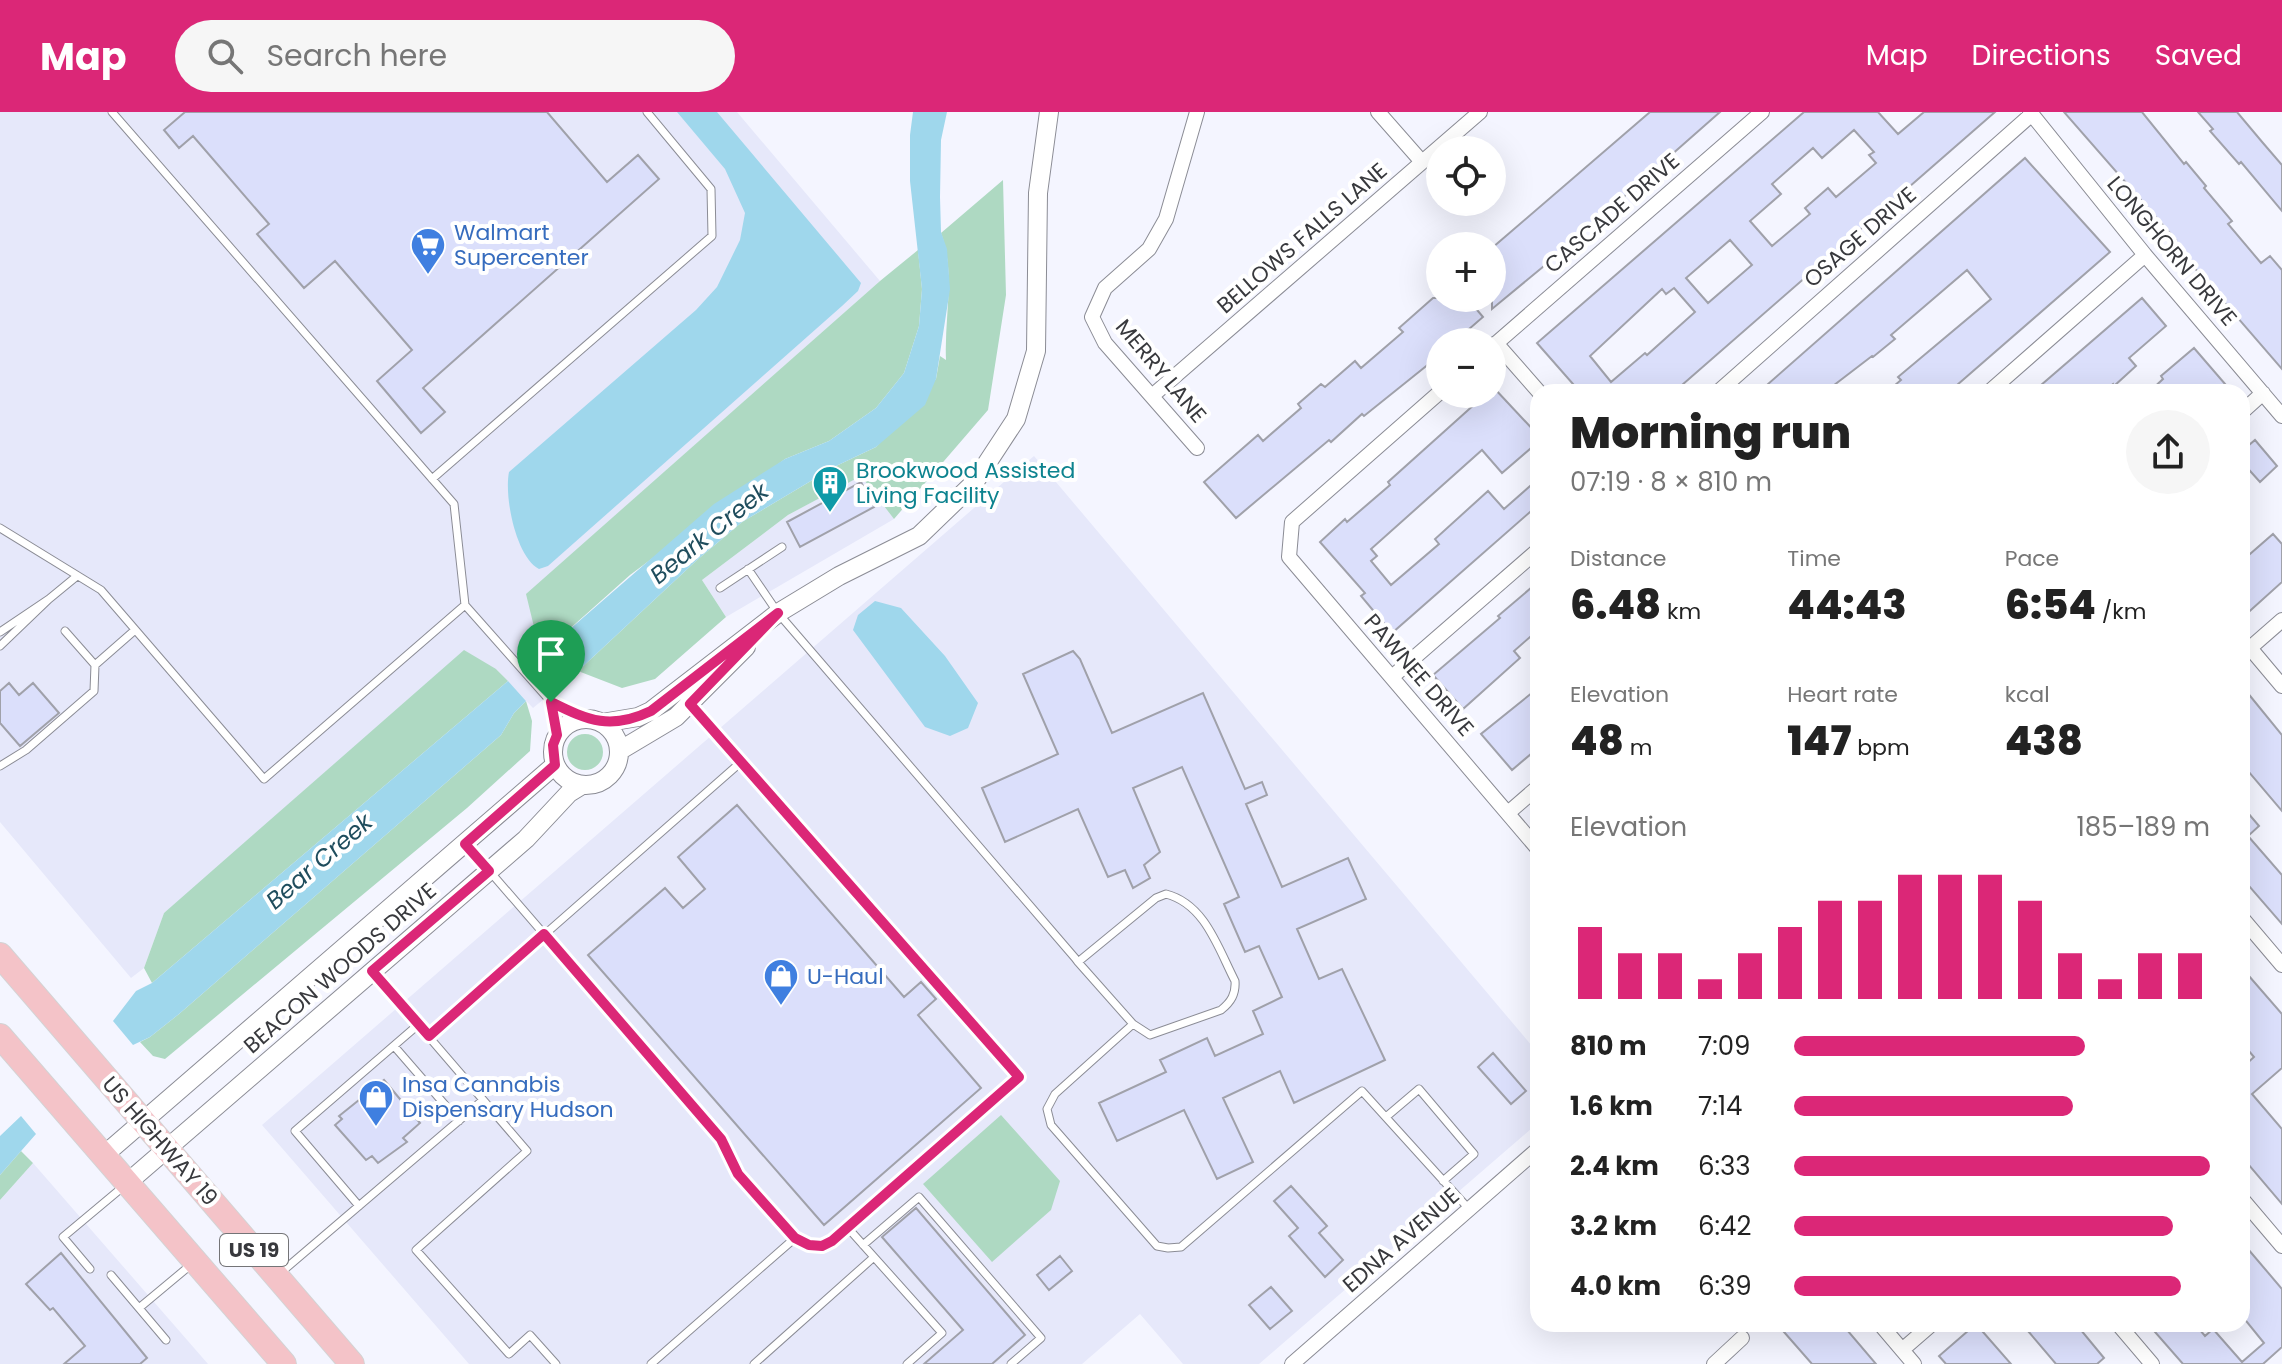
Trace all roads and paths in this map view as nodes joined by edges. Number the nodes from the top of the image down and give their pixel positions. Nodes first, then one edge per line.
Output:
1 (112, 112) edge
2 (647, 112) edge
3 (1049, 112) edge
4 (1197, 112) edge
5 (1378, 112) edge
6 (1480, 112) edge
7 (1762, 112) edge
8 (2031, 113) edge
9 (1422, 162) junction
10 (2145, 255) junction
11 (1506, 335) edge
12 (1506, 358) edge
13 (1531, 384) edge
14 (1727, 384) edge
15 (1998, 384) edge
16 (2263, 393) junction
17 (1152, 396) junction
18 (1426, 404) edge
19 (2250, 405) edge
20 (2282, 416) edge
21 (1197, 448) dead end
22 (432, 479) junction
23 (0, 528) edge
24 (782, 547) dead end
25 (1530, 557) edge
26 (748, 569) junction
27 (77, 576) junction
28 (720, 588) dead end
29 (49, 599) junction
30 (465, 605) junction
31 (778, 613) junction
32 (2282, 620) edge
33 (135, 630) junction
34 (65, 631) dead end
35 (0, 632) edge
36 (0, 646) edge
37 (2250, 648) edge
38 (2250, 656) edge
39 (95, 665) junction
40 (1392, 677) junction
41 (2282, 686) edge
42 (684, 696) junction
43 (551, 702) junction
44 (593, 721) junction
45 (557, 735) junction
46 (619, 751) junction
47 (741, 762) junction
48 (555, 765) junction
49 (0, 766) edge
50 (582, 785) junction
51 (1530, 794) edge
52 (1508, 813) junction
53 (1530, 839) edge
54 (465, 844) junction
55 (489, 871) junction
56 (2250, 927) edge
57 (544, 934) junction
58 (0, 955) edge
59 (1078, 962) junction
60 (2282, 965) edge
61 (372, 971) junction
62 (419, 1024) junction
63 (1133, 1024) junction
64 (0, 1036) edge
65 (429, 1036) junction
66 (394, 1046) junction
67 (483, 1100) junction
68 (1386, 1117) junction
69 (459, 1121) junction
70 (143, 1122) junction
71 (167, 1150) junction
72 (103, 1156) junction
73 (1530, 1156) edge
74 (1443, 1181) junction
75 (126, 1184) junction
76 (359, 1206) junction
77 (2250, 1208) edge
78 (1469, 1209) junction
79 (848, 1228) junction
80 (795, 1238) junction
81 (863, 1245) junction
82 (2282, 1246) edge
83 (874, 1257) junction
84 (194, 1261) junction
85 (90, 1269) dead end
86 (111, 1275) dead end
87 (276, 1276) junction
88 (139, 1308) junction
89 (1887, 1332) edge
90 (1923, 1332) edge
91 (2125, 1332) edge
92 (1742, 1338) dead end
93 (166, 1340) dead end
94 (1902, 1350) junction
95 (284, 1364) edge
96 (352, 1364) edge
97 (556, 1364) edge
98 (651, 1364) edge
99 (754, 1364) edge
100 (907, 1364) edge
101 (1011, 1364) edge
102 (1292, 1364) edge
103 (1714, 1364) edge
104 (1914, 1364) edge
105 (2152, 1364) edge

1 - 22 lane
2 - 22 lane
3 - 31 street, BEACON WOODS DRIVE
4 - 17 street, MERRY LANE
5 - 9 street
6 - 9 street, BELLOWS FALLS LANE
7 - 11 street, CASCADE DRIVE
8 - 10 street, LONGHORN DRIVE
8 - 14 street, OSAGE DRIVE
9 - 17 street, BELLOWS FALLS LANE
10 - 15 street
10 - 16 street, LONGHORN DRIVE
12 - 13 street
16 - 19 street
16 - 20 street, LONGHORN DRIVE
17 - 21 street, MERRY LANE
18 - 40 street, PAWNEE DRIVE
22 - 30 lane
23 - 27 lane
24 - 26 lane
25 - 40 street
26 - 28 lane
26 - 31 lane
27 - 29 lane
27 - 33 lane
29 - 35 lane
29 - 36 lane
30 - 33 lane
30 - 43 lane
31 - 42 street, BEACON WOODS DRIVE
31 - 59 lane
32 - 37 street
33 - 39 lane
34 - 39 lane
38 - 41 street
39 - 49 lane
40 - 52 street, PAWNEE DRIVE
42 - 44 street, BEACON WOODS DRIVE
42 - 46 street, BEACON WOODS DRIVE
42 - 47 lane
43 - 44 lane
43 - 45 lane
44 - 45 street, BEACON WOODS DRIVE
44 - 46 street
45 - 48 street
46 - 50 street, BEACON WOODS DRIVE
47 - 57 lane
47 - 79 lane
48 - 50 street
48 - 54 street, BEACON WOODS DRIVE
50 - 55 street, BEACON WOODS DRIVE
51 - 52 street
52 - 53 street, PAWNEE DRIVE
54 - 55 lane
54 - 70 street, BEACON WOODS DRIVE
55 - 57 lane
55 - 61 street, BEACON WOODS DRIVE
56 - 60 street
57 - 65 lane
57 - 80 lane
58 - 70 highway, US HIGHWAY 19 / US 19
59 - 63 lane
59 - 63 lane
61 - 62 lane
61 - 71 street, BEACON WOODS DRIVE
62 - 65 lane
62 - 66 lane
63 - 68 lane
64 - 72 highway, US 19
65 - 67 lane
66 - 69 lane
66 - 76 lane
67 - 69 lane
67 - 97 lane
68 - 74 lane
68 - 74 lane
69 - 76 lane
70 - 71 highway, US HIGHWAY 19 / US 19
70 - 72 street, BEACON WOODS DRIVE
71 - 75 street, BEACON WOODS DRIVE
71 - 87 highway, US HIGHWAY 19 / US 19
72 - 75 highway, US 19
73 - 78 street, EDNA AVENUE
74 - 78 lane
75 - 84 highway, US 19
75 - 85 lane
76 - 87 lane
77 - 82 street
78 - 102 street, EDNA AVENUE
79 - 80 lane
79 - 81 lane
80 - 98 lane
81 - 83 lane
81 - 101 lane
83 - 99 lane
83 - 100 lane
84 - 88 lane
84 - 95 highway, US 19
86 - 88 lane
87 - 96 highway, US HIGHWAY 19 / US 19
88 - 93 lane
89 - 94 street
90 - 94 street
91 - 105 street
92 - 103 street
94 - 104 street

